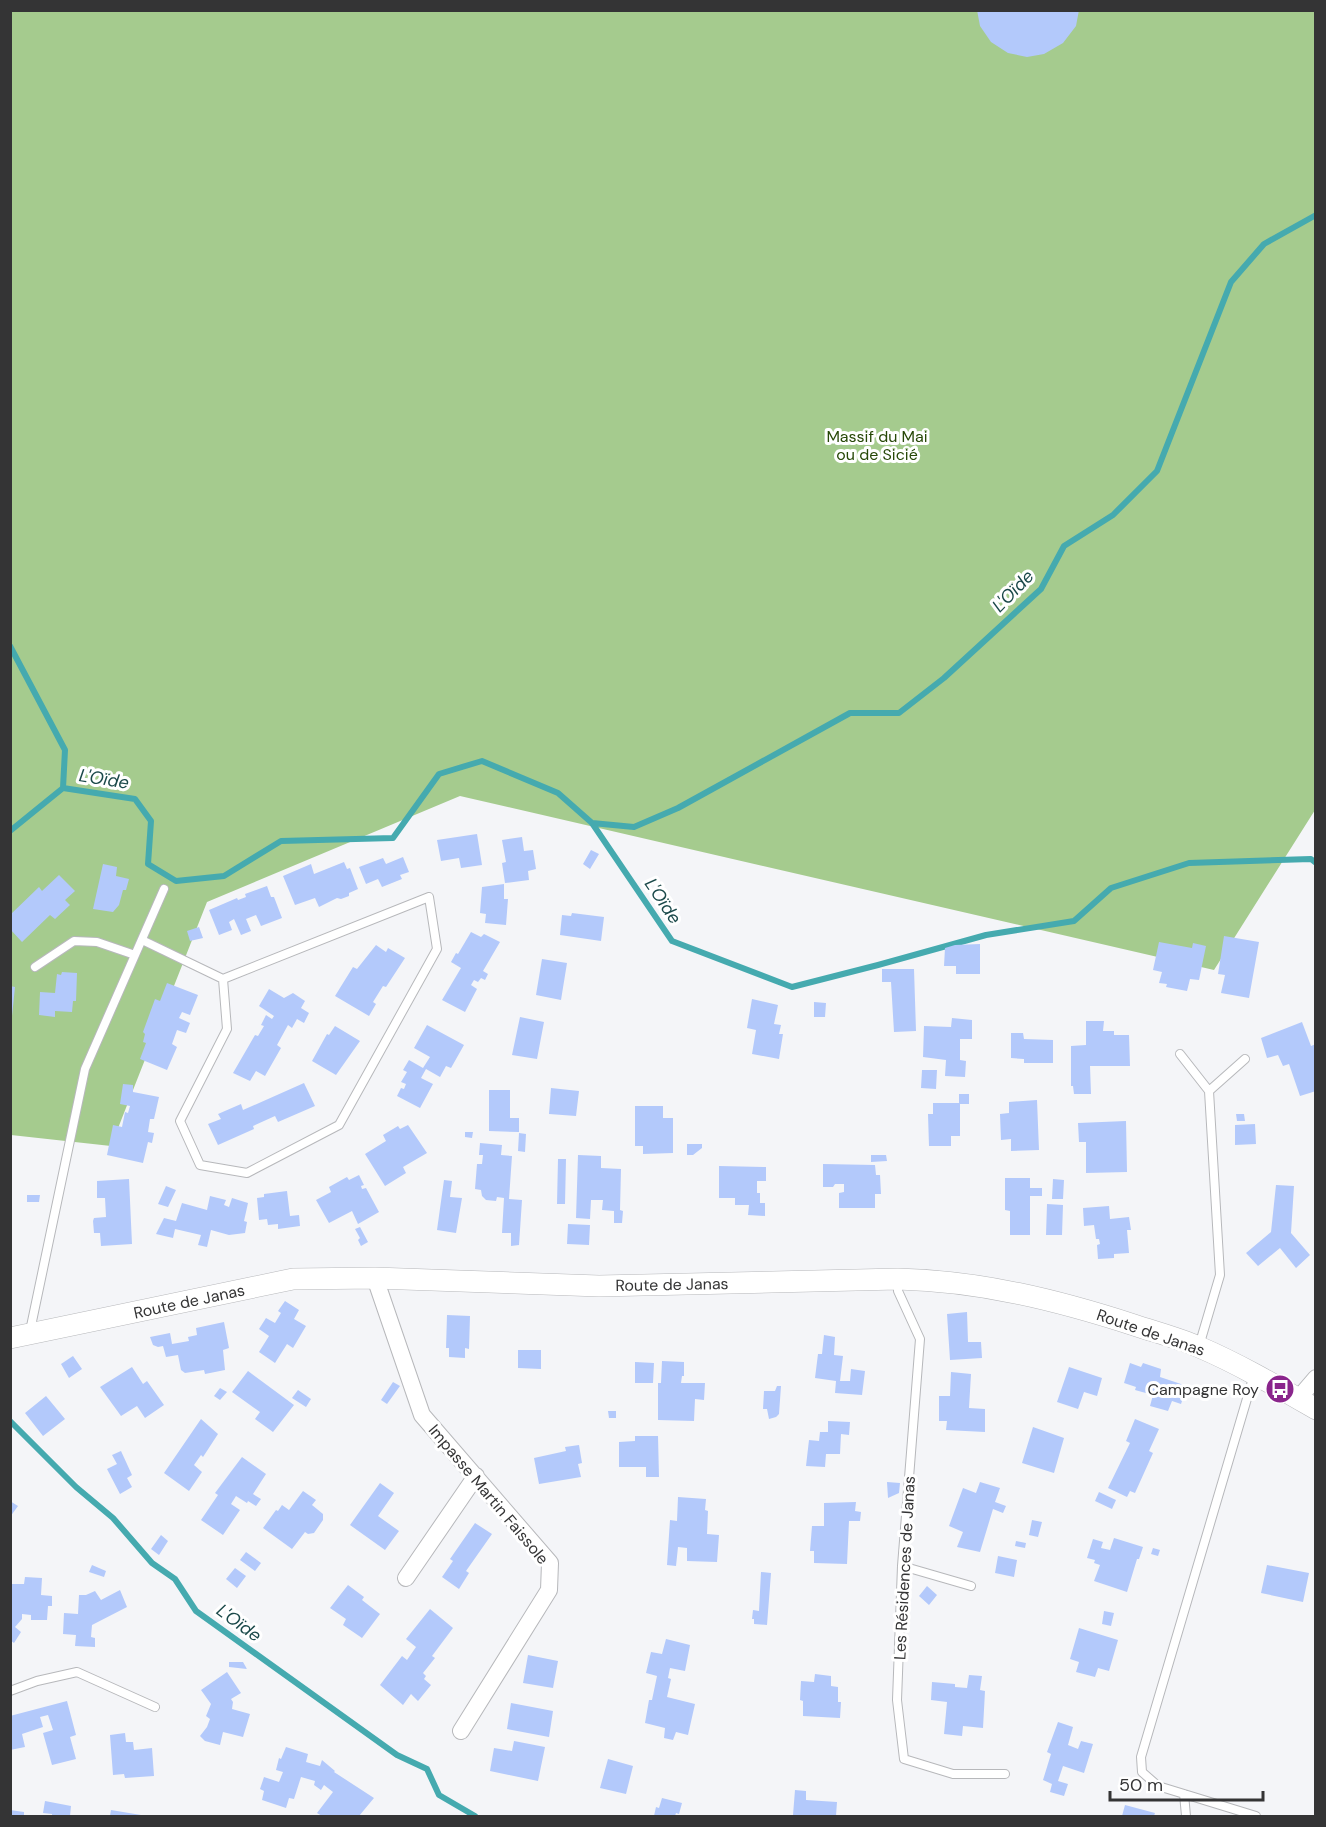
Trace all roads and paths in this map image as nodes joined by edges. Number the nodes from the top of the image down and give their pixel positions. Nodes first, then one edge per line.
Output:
1 (164, 889) dead end
2 (142, 940) junction
3 (135, 955) junction
4 (35, 967) dead end
5 (224, 979) junction
6 (1180, 1054) dead end
7 (1245, 1059) dead end
8 (1209, 1091) junction
9 (375, 1278) junction
10 (898, 1279) junction
11 (20, 1336) edge
12 (1199, 1347) junction
13 (1254, 1375) junction
14 (1316, 1378) edge
15 (1307, 1404) edge
16 (476, 1476) junction
17 (902, 1566) junction
18 (406, 1578) dead end
19 (971, 1586) dead end
20 (10, 1692) edge
21 (155, 1707) dead end
22 (460, 1731) dead end
23 (1005, 1774) dead end
24 (1184, 1794) junction
25 (1186, 1816) edge
26 (1256, 1816) edge

1 - 2 lane
2 - 3 lane
2 - 5 lane
3 - 4 lane
3 - 11 lane
5 - 5 lane
6 - 8 lane
7 - 8 lane
8 - 12 lane
9 - 10 street, Route de Janas
9 - 11 street, Route de Janas
9 - 16 street, Impasse Martin Faissole
10 - 12 street, Route de Janas
10 - 17 lane, Les Résidences de Janas
12 - 13 street, Route de Janas
13 - 15 street, Route de Janas
13 - 24 lane
14 - 15 street
16 - 18 street
16 - 22 street, Impasse Martin Faissole
17 - 19 lane
17 - 23 lane, Les Résidences de Janas
20 - 21 lane
24 - 25 lane
24 - 26 lane

